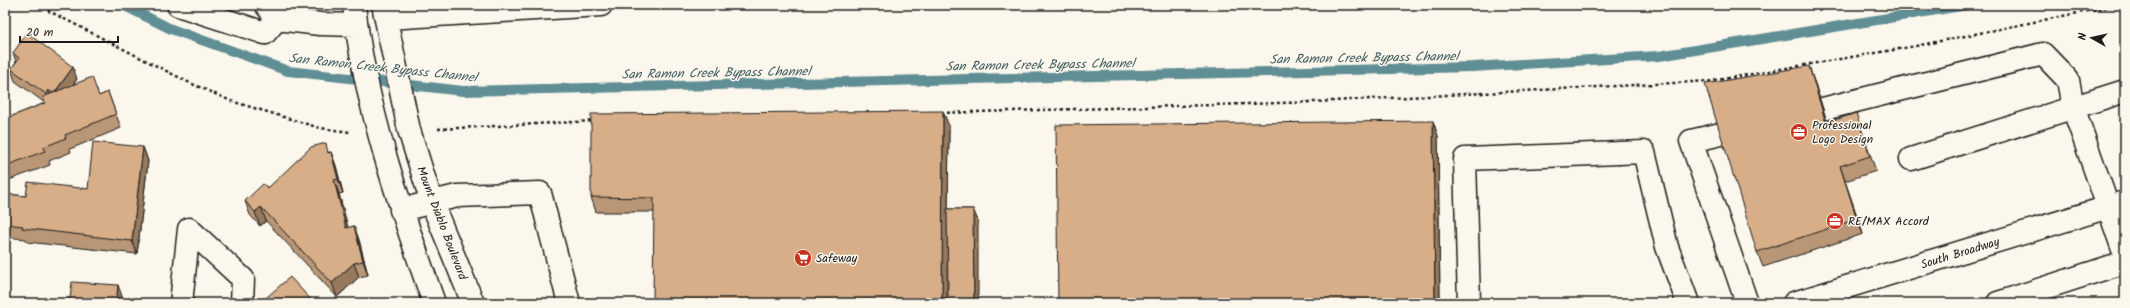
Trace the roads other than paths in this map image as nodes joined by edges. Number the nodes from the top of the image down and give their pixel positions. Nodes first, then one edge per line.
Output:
1 (178, 5) edge
2 (601, 5) edge
3 (272, 12) edge
4 (386, 16) edge
5 (355, 21) edge
6 (2125, 91) edge
7 (2073, 108) junction
8 (1823, 109) edge
9 (1721, 134) edge
10 (1911, 159) dead end
11 (432, 203) junction
12 (2116, 205) edge
13 (401, 210) junction
14 (2125, 255) edge
15 (2125, 262) edge
16 (181, 303) edge
17 (242, 303) edge
18 (434, 303) edge
19 (473, 303) edge
20 (569, 303) edge
21 (1469, 303) edge
22 (1688, 303) edge
23 (1747, 303) edge
24 (1794, 303) edge
25 (1998, 303) edge

1 - 3 street
2 - 4 street
3 - 5 street
4 - 11 street, Mount Diablo Boulevard
5 - 13 street
6 - 7 street
7 - 8 street
7 - 10 street
7 - 12 street
9 - 23 street
11 - 13 street
11 - 19 street, Mount Diablo Boulevard
11 - 20 street
12 - 14 street
12 - 24 street, South Broadway
13 - 18 street
15 - 25 street
16 - 17 street
21 - 22 street

